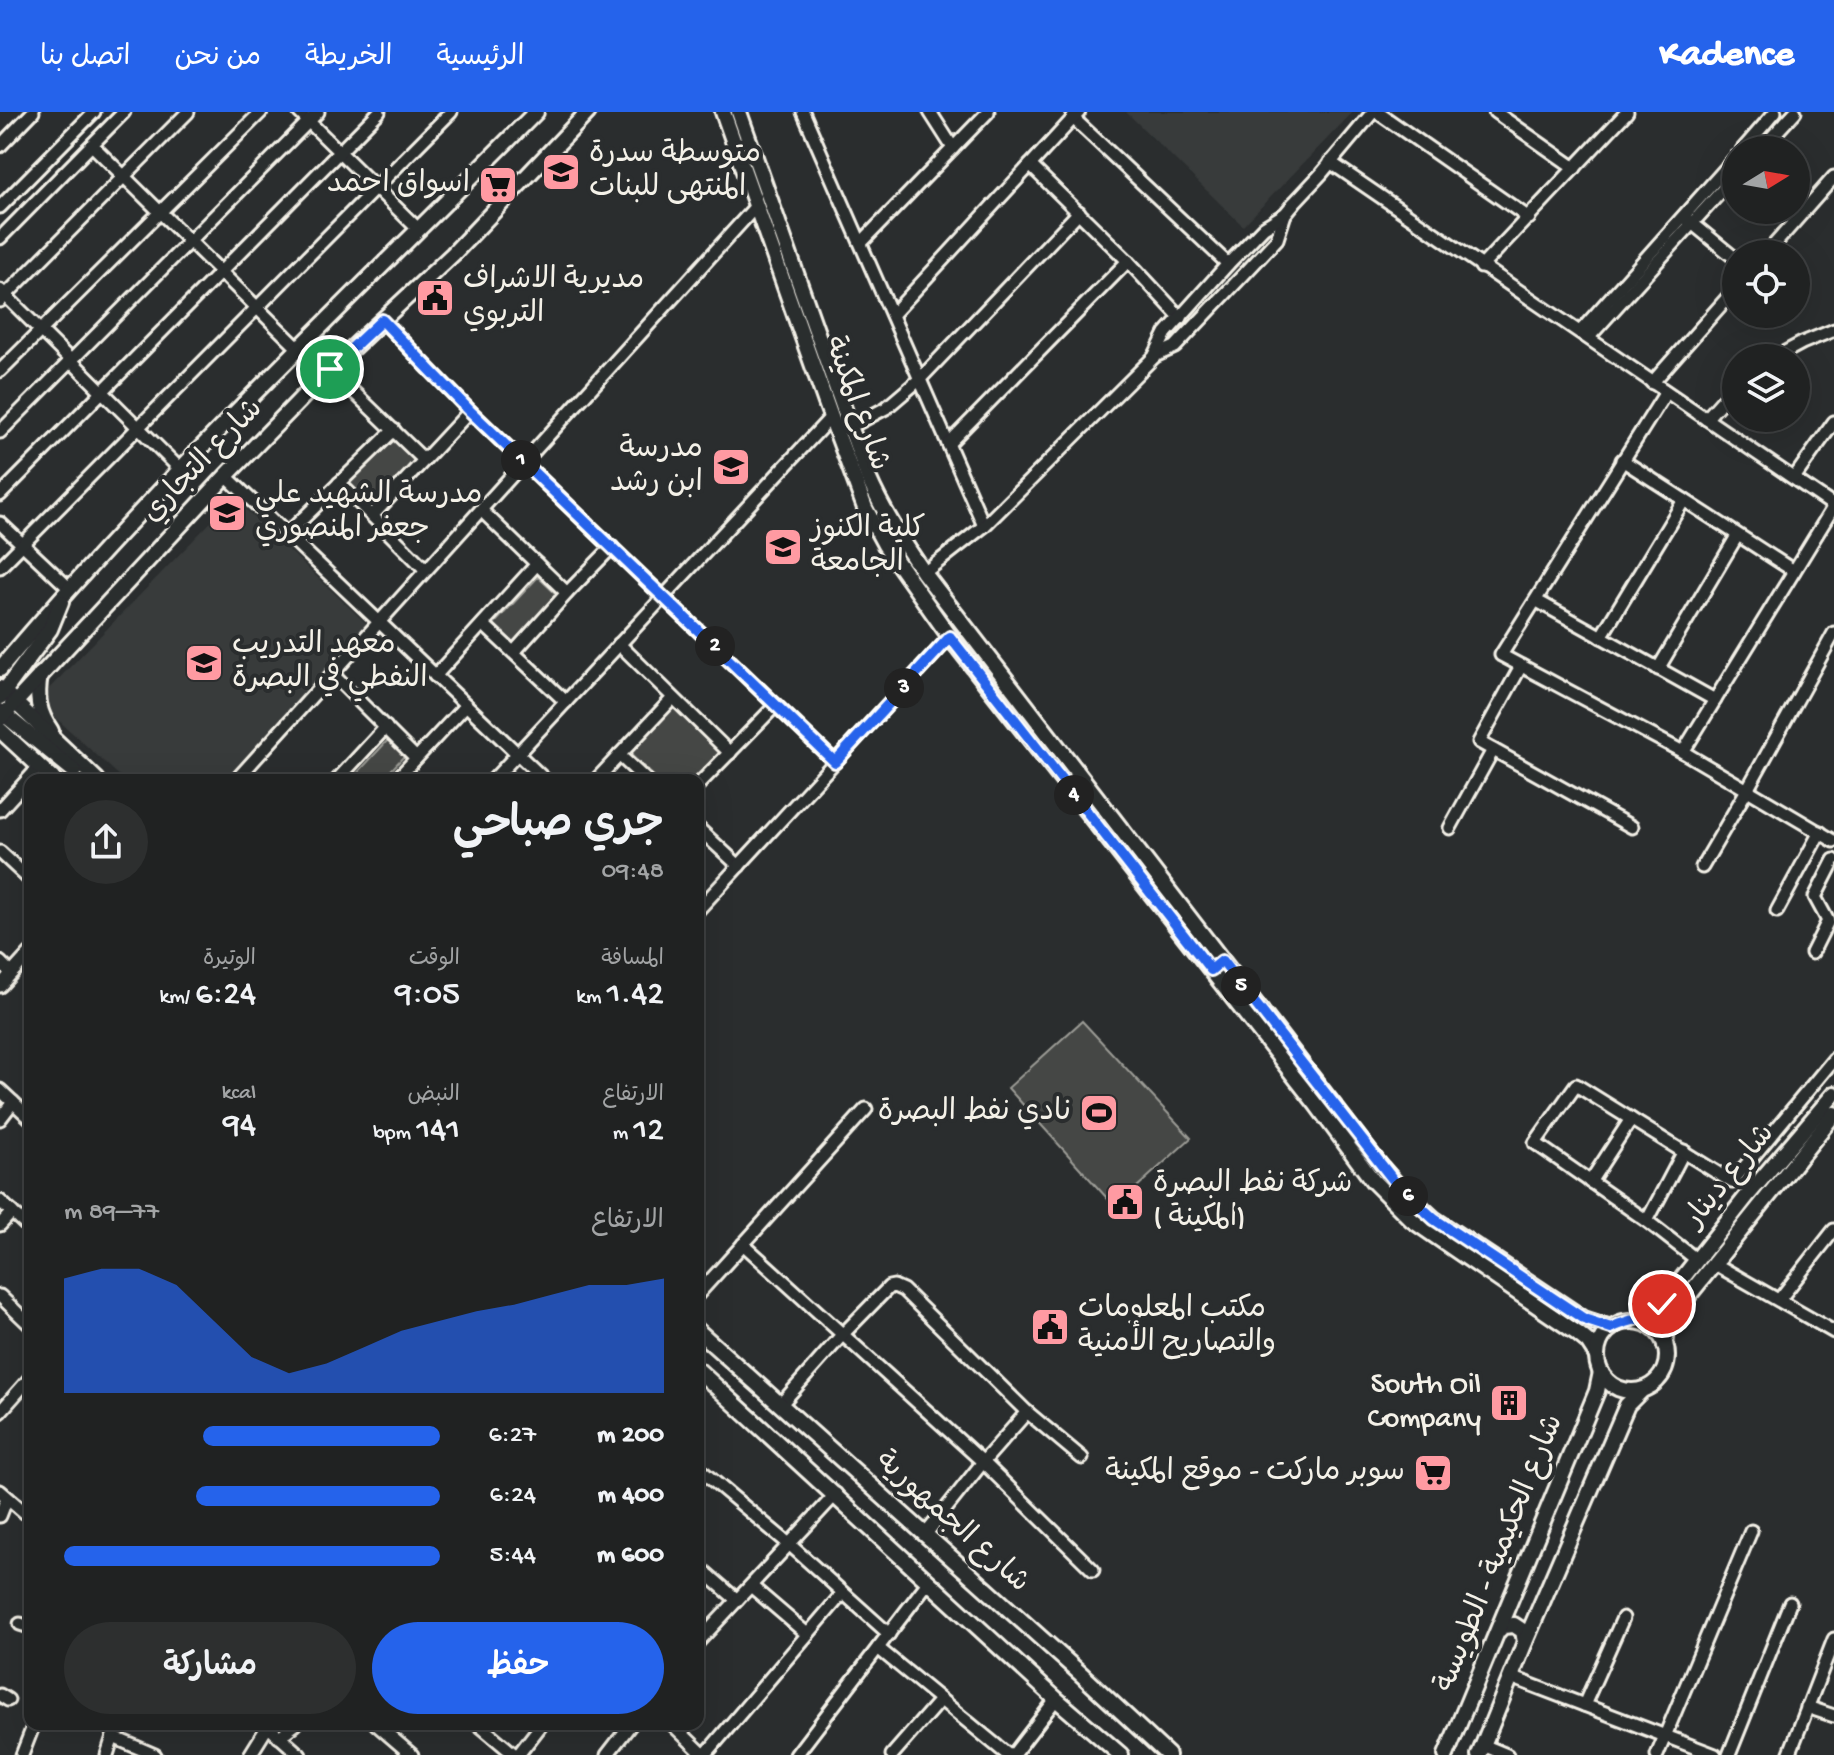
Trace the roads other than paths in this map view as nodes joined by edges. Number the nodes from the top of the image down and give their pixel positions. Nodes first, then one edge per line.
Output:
1 (33, 112) edge
2 (94, 112) edge
3 (124, 112) edge
4 (188, 112) edge
5 (261, 112) edge
6 (299, 112) edge
7 (318, 112) edge
8 (379, 112) edge
9 (451, 112) edge
10 (536, 112) edge
11 (588, 112) edge
12 (723, 112) edge
13 (739, 112) edge
14 (803, 112) edge
15 (930, 112) edge
16 (988, 112) edge
17 (1375, 112) edge
18 (1495, 112) edge
19 (1775, 112) edge
20 (1795, 112) edge
21 (1623, 113) edge
22 (1076, 115) edge
23 (308, 121) junction
24 (1754, 136) edge
25 (1773, 136) edge
26 (92, 145) junction
27 (0, 146) edge
28 (953, 148) junction
29 (340, 152) junction
30 (1330, 162) junction
31 (1030, 165) junction
32 (1575, 168) junction
33 (1722, 175) edge
34 (124, 176) junction
35 (1834, 177) edge
36 (376, 188) junction
37 (1722, 188) edge
38 (757, 205) junction
39 (0, 207) edge
40 (1290, 207) junction
41 (160, 212) junction
42 (1079, 212) junction
43 (1529, 218) junction
44 (1687, 220) junction
45 (419, 230) junction
46 (0, 238) edge
47 (1778, 240) edge
48 (189, 241) junction
49 (861, 243) junction
50 (1722, 248) edge
51 (1128, 261) junction
52 (1228, 264) junction
53 (1481, 267) junction
54 (221, 272) junction
55 (2, 295) edge
56 (1722, 304) edge
57 (257, 308) junction
58 (892, 315) junction
59 (1181, 318) junction
60 (382, 320) junction
61 (1834, 330) edge
62 (41, 331) junction
63 (1584, 334) junction
64 (1800, 344) edge
65 (299, 349) junction
66 (1154, 357) junction
67 (71, 360) junction
68 (330, 369) junction
69 (0, 371) edge
70 (920, 379) junction
71 (1652, 383) junction
72 (102, 392) junction
73 (1666, 392) junction
74 (1722, 401) edge
75 (470, 411) junction
76 (831, 417) junction
77 (1706, 419) junction
78 (1834, 422) edge
79 (850, 427) junction
80 (138, 428) junction
81 (394, 430) junction
82 (0, 432) edge
83 (948, 444) junction
84 (424, 460) junction
85 (1622, 460) junction
86 (524, 463) junction
87 (181, 470) junction
88 (226, 476) junction
89 (1794, 478) junction
90 (339, 483) junction
91 (0, 495) edge
92 (1684, 500) junction
93 (1834, 506) edge
94 (481, 510) junction
95 (372, 516) junction
96 (0, 523) edge
97 (984, 526) junction
98 (286, 535) junction
99 (1737, 536) junction
100 (22, 544) junction
101 (612, 547) junction
102 (537, 564) junction
103 (0, 567) edge
104 (426, 570) junction
105 (1794, 571) junction
106 (924, 573) junction
107 (67, 592) junction
108 (567, 593) junction
109 (664, 597) junction
110 (1537, 601) junction
111 (45, 615) junction
112 (379, 623) junction
113 (483, 624) junction
114 (1834, 633) edge
115 (950, 637) junction
116 (1601, 637) junction
117 (619, 644) junction
118 (0, 652) edge
119 (514, 652) junction
120 (1521, 666) junction
121 (0, 669) edge
122 (1658, 669) junction
123 (332, 674) junction
124 (40, 675) junction
125 (435, 676) junction
126 (673, 698) junction
127 (1715, 700) junction
128 (566, 702) junction
129 (3, 703) edge
130 (466, 705) junction
131 (776, 705) junction
132 (386, 727) junction
133 (0, 730) edge
134 (0, 747) edge
135 (1493, 750) junction
136 (64, 751) junction
137 (1683, 752) junction
138 (730, 753) junction
139 (517, 754) junction
140 (619, 755) junction
141 (416, 758) junction
142 (835, 762) junction
143 (39, 767) junction
144 (33, 774) edge
145 (47, 774) edge
146 (79, 774) edge
147 (90, 774) edge
148 (241, 774) edge
149 (343, 774) edge
150 (401, 774) edge
151 (499, 774) edge
152 (539, 774) edge
153 (602, 774) edge
154 (640, 774) edge
155 (704, 779) edge
156 (24, 784) edge
157 (1747, 790) junction
158 (0, 810) edge
159 (1632, 827) dead end
160 (1450, 828) dead end
161 (1820, 832) junction
162 (704, 834) edge
163 (1834, 841) edge
164 (0, 852) edge
165 (1834, 860) edge
166 (739, 866) junction
167 (1702, 867) dead end
168 (24, 874) edge
169 (704, 904) edge
170 (1777, 911) dead end
171 (1812, 953) dead end
172 (24, 959) edge
173 (0, 962) edge
174 (1217, 966) junction
175 (11, 973) junction
176 (0, 986) edge
177 (1834, 1059) edge
178 (0, 1090) edge
179 (1806, 1092) junction
180 (13, 1102) junction
181 (1831, 1104) edge
182 (866, 1109) dead end
183 (24, 1112) edge
184 (0, 1119) edge
185 (1631, 1119) junction
186 (1684, 1151) junction
187 (1590, 1182) junction
188 (0, 1201) edge
189 (12, 1212) junction
190 (1647, 1221) junction
191 (24, 1223) edge
192 (0, 1225) edge
193 (1834, 1230) edge
194 (743, 1244) junction
195 (1697, 1260) junction
196 (1713, 1263) junction
197 (704, 1287) edge
198 (0, 1296) edge
199 (1779, 1300) junction
200 (24, 1319) edge
201 (1632, 1321) junction
202 (1611, 1328) junction
203 (1834, 1332) edge
204 (842, 1335) junction
205 (704, 1336) edge
206 (1665, 1346) junction
207 (1597, 1356) junction
208 (1601, 1372) junction
209 (704, 1375) edge
210 (24, 1388) edge
211 (0, 1389) edge
212 (1642, 1390) junction
213 (11, 1399) junction
214 (781, 1404) junction
215 (0, 1412) edge
216 (1027, 1412) junction
217 (1082, 1458) dead end
218 (983, 1462) junction
219 (704, 1473) edge
220 (4, 1494) edge
221 (836, 1494) junction
222 (24, 1512) edge
223 (0, 1516) edge
224 (1751, 1531) dead end
225 (925, 1535) junction
226 (789, 1544) junction
227 (1093, 1570) dead end
228 (704, 1571) edge
229 (929, 1581) junction
230 (751, 1586) junction
231 (842, 1594) junction
232 (737, 1600) junction
233 (1790, 1603) dead end
234 (1623, 1618) dead end
235 (1499, 1630) junction
236 (807, 1634) junction
237 (889, 1634) junction
238 (704, 1636) edge
239 (1834, 1639) edge
240 (1525, 1642) junction
241 (878, 1648) junction
242 (1511, 1677) junction
243 (1056, 1699) junction
244 (940, 1700) junction
245 (1584, 1705) junction
246 (1807, 1707) junction
247 (1834, 1716) edge
248 (32, 1730) edge
249 (115, 1730) edge
250 (263, 1730) edge
251 (271, 1730) edge
252 (288, 1730) edge
253 (383, 1730) edge
254 (486, 1730) edge
255 (537, 1730) edge
256 (626, 1730) edge
257 (678, 1730) edge
258 (113, 1737) junction
259 (279, 1737) junction
260 (1664, 1737) junction
261 (1481, 1750) edge
262 (801, 1753) edge
263 (1119, 1754) edge
264 (22, 1755) edge
265 (107, 1755) edge
266 (155, 1755) edge
267 (250, 1755) edge
268 (300, 1755) edge
269 (412, 1755) edge
270 (517, 1755) edge
271 (607, 1755) edge
272 (704, 1755) edge
273 (892, 1755) edge
274 (1011, 1755) edge
275 (1168, 1755) edge
276 (1446, 1755) edge
277 (1507, 1755) edge
278 (1657, 1755) edge
279 (1715, 1755) edge
280 (1729, 1755) edge
281 (1789, 1755) edge

1 - 27 street
2 - 39 street
3 - 26 street
4 - 34 street
5 - 41 street
6 - 23 street
7 - 23 street
8 - 29 street
9 - 36 street
10 - 45 main road, شارع التجاري
11 - 60 main road, شارع التجاري
12 - 38 main road, شارع المكينة
13 - 79 main road, شارع المكينة
14 - 49 street
15 - 28 street
16 - 28 street
17 - 30 street
17 - 43 street
18 - 32 street
19 - 24 street
20 - 25 street
21 - 32 street
22 - 31 street
22 - 52 street
23 - 29 street
23 - 48 street
26 - 34 street
26 - 46 street
28 - 49 street
29 - 36 street
29 - 54 street
30 - 40 street
30 - 53 street
31 - 42 street
31 - 58 street
32 - 43 street
33 - 44 street
34 - 41 street
34 - 55 street
35 - 47 street
36 - 45 street
36 - 57 street
37 - 44 street
38 - 76 main road, شارع المكينة
38 - 86 street
40 - 52 street
40 - 66 street
41 - 48 street
41 - 62 street
42 - 51 street
42 - 70 street
43 - 53 street
44 - 50 street
44 - 63 street
45 - 65 main road, شارع التجاري
48 - 54 street
48 - 67 street
49 - 58 street
51 - 59 street
51 - 83 street
52 - 59 street
53 - 63 street
54 - 57 street
54 - 72 street
55 - 62 street
56 - 71 street
57 - 65 street
57 - 80 street
58 - 70 street
59 - 66 street
60 - 68 main road, شارع التجاري
60 - 75 street
61 - 64 street
62 - 67 street
62 - 69 street
63 - 71 street
65 - 87 main road, شارع التجاري
66 - 97 street
67 - 72 street
67 - 82 street
68 - 81 street
68 - 88 main road, شارع التجاري
70 - 79 street
70 - 83 street
71 - 73 street
72 - 80 street
72 - 91 street
73 - 77 street
73 - 85 street
74 - 77 street
75 - 84 street
75 - 86 street
76 - 109 street
76 - 115 main road, شارع المكينة
77 - 89 street
78 - 89 street
79 - 106 main road, شارع المكينة
80 - 87 street
80 - 100 street
81 - 84 street
81 - 90 street
83 - 97 street
84 - 95 street
85 - 92 street
85 - 110 street
86 - 94 street
86 - 101 street
87 - 107 main road, شارع التجاري
88 - 98 street
88 - 124 main road, شارع التجاري
89 - 93 street
90 - 95 street
90 - 98 street
92 - 99 street
92 - 116 street
93 - 105 street
94 - 102 street
94 - 104 street
95 - 104 street
96 - 100 street
97 - 106 street
98 - 112 street
99 - 105 street
99 - 122 street
100 - 103 street
100 - 107 street
101 - 108 street
101 - 109 street
102 - 108 street
102 - 113 street
104 - 112 street
105 - 127 street
106 - 174 main road, شارع المكينة
107 - 111 main road, شارع التجاري
107 - 129 main road
108 - 119 street
109 - 117 street
109 - 131 street
110 - 116 street
110 - 120 street
111 - 118 main road
111 - 121 main road, شارع التجاري
112 - 123 street
112 - 125 street
113 - 119 street
113 - 125 street
114 - 157 street
115 - 142 street
115 - 174 main road, شارع المكينة
116 - 122 street
117 - 126 street
117 - 128 street
119 - 128 street
120 - 135 street
120 - 137 street
122 - 127 street
123 - 132 street
123 - 148 street
124 - 129 main road, شارع التجاري
124 - 136 main road
125 - 130 street
126 - 138 street
126 - 140 street
127 - 137 street
128 - 139 street
129 - 136 main road
129 - 146 main road
130 - 139 street
130 - 141 street
131 - 138 street
131 - 142 street
132 - 141 street
132 - 149 street
133 - 143 main road
134 - 143 main road
135 - 159 street
135 - 160 street
136 - 147 main road
137 - 157 street
138 - 155 street
139 - 151 street
139 - 152 street
140 - 153 street
140 - 154 street
141 - 150 street
142 - 166 street
143 - 144 street
143 - 145 main road
156 - 158 street
157 - 161 street
157 - 167 street
161 - 163 street
161 - 170 street
162 - 166 street
164 - 168 street
165 - 171 street
166 - 169 street
172 - 175 street
173 - 175 street
174 - 202 main road, شارع المكينة
174 - 207 main road, شارع المكينة
175 - 176 street
177 - 179 street
178 - 180 street
179 - 181 street
179 - 186 street
180 - 183 street
180 - 184 street
181 - 195 main road, شارع دينار
181 - 196 main road, شارع دينار
182 - 194 street
185 - 186 street
185 - 187 street
185 - 187 street
186 - 190 street
187 - 190 street
188 - 189 street
189 - 191 street
189 - 192 street
190 - 195 street
193 - 199 street
194 - 197 street
194 - 204 street
195 - 201 main road, شارع دينار
196 - 199 street
196 - 206 main road, شارع دينار
198 - 200 street
199 - 203 street
201 - 202 main road
201 - 206 main road
202 - 207 main road
204 - 214 street
204 - 216 street
204 - 218 street
205 - 214 main road, شارع الجمهورية
206 - 212 main road
207 - 208 main road
208 - 212 main road
208 - 235 main road, شارع الحكيمية - الطويسة
209 - 221 main road, شارع الجمهورية
210 - 213 street
211 - 213 street
212 - 240 main road, شارع الحكيمية - الطويسة
213 - 215 street
214 - 225 main road, شارع الجمهورية
216 - 217 street
216 - 218 street
218 - 225 street
218 - 227 street
219 - 226 street
220 - 222 street
220 - 223 street
221 - 226 street
221 - 229 main road, شارع الجمهورية
224 - 260 street
225 - 275 main road, شارع الجمهورية
226 - 230 street
226 - 231 street
228 - 232 street
229 - 237 street
229 - 243 main road, شارع الجمهورية
230 - 232 street
230 - 236 street
231 - 236 street
231 - 237 street
232 - 238 street
233 - 280 street
234 - 245 street
235 - 240 main road
235 - 276 main road, شارع الحكيمية - الطويسة
236 - 272 street
237 - 241 street
239 - 246 street
240 - 242 main road, شارع الحكيمية - الطويسة
241 - 244 street
241 - 262 street
242 - 245 street
242 - 261 main road, شارع الحكيمية - الطويسة
243 - 263 main road, شارع الجمهورية
243 - 274 street
244 - 273 street
244 - 274 street
245 - 260 street
246 - 247 street
246 - 281 street
248 - 264 street
249 - 258 street
250 - 267 street
251 - 259 street
252 - 259 street
253 - 269 street
254 - 270 street
255 - 270 street
256 - 271 street
257 - 272 street
258 - 265 street
258 - 266 street
259 - 268 street
260 - 278 street
260 - 279 street
261 - 277 street

